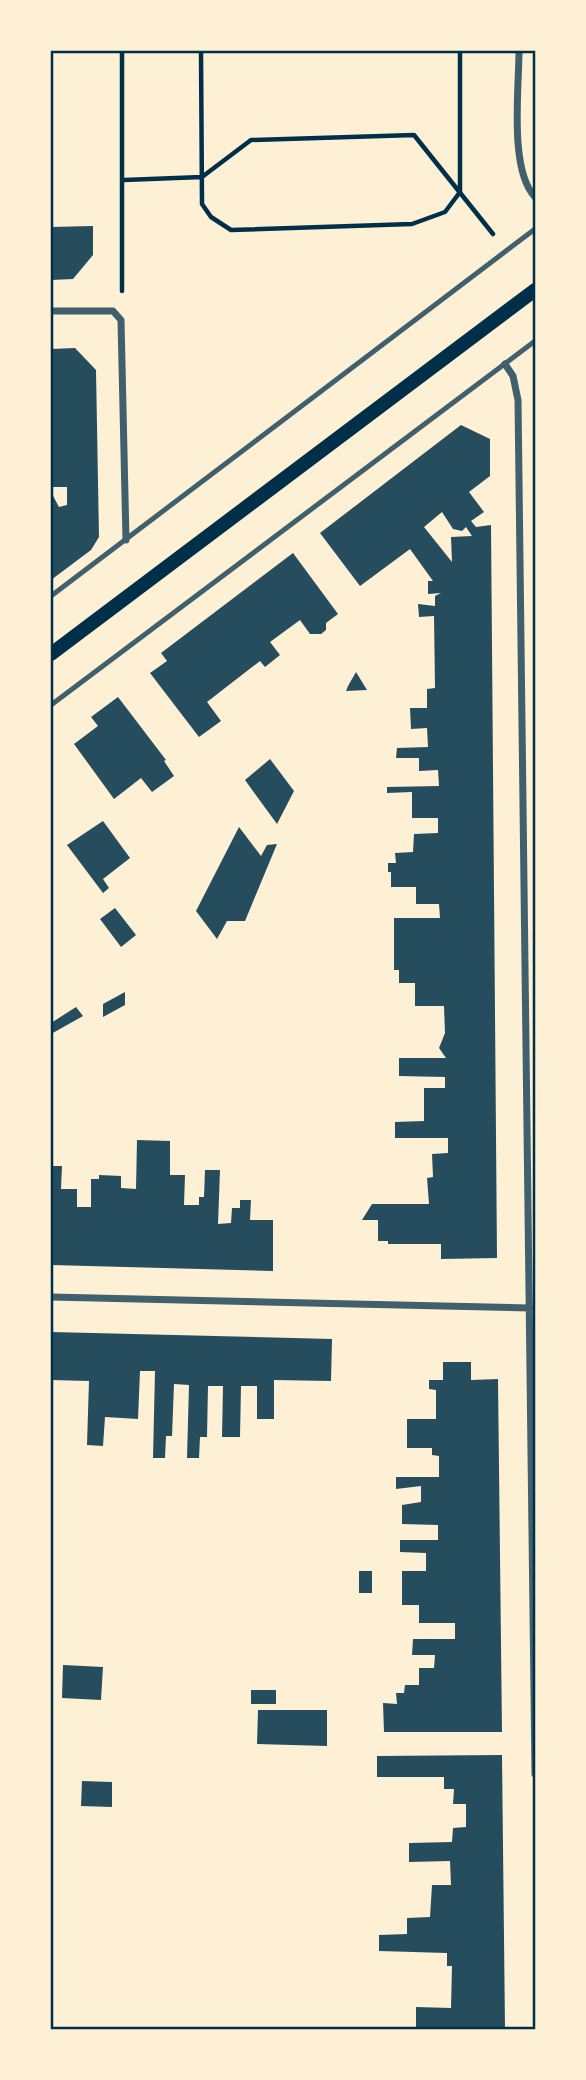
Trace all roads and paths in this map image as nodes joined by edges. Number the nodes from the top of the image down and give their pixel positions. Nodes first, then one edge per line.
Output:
1 (122, 51) edge
2 (201, 51) edge
3 (460, 51) edge
4 (519, 51) edge
5 (202, 177) junction
6 (124, 180) junction
7 (460, 192) junction
8 (535, 197) edge
9 (535, 229) edge
10 (506, 251) junction
11 (535, 290) edge
12 (51, 311) edge
13 (121, 320) junction
14 (535, 341) edge
15 (505, 364) junction
16 (126, 540) junction
17 (51, 596) edge
18 (51, 654) edge
19 (51, 705) edge
20 (51, 1297) edge
21 (533, 1308) edge
22 (535, 1774) edge

1 - 6 path
2 - 5 path
3 - 7 path
4 - 8 street
5 - 6 path
5 - 7 path
5 - 7 path
6 - 13 path
7 - 10 path
9 - 10 lane
10 - 16 lane
11 - 18 main road
12 - 13 street
13 - 16 street
14 - 15 lane
15 - 19 lane
15 - 21 street
16 - 17 lane
20 - 21 street
21 - 22 street

